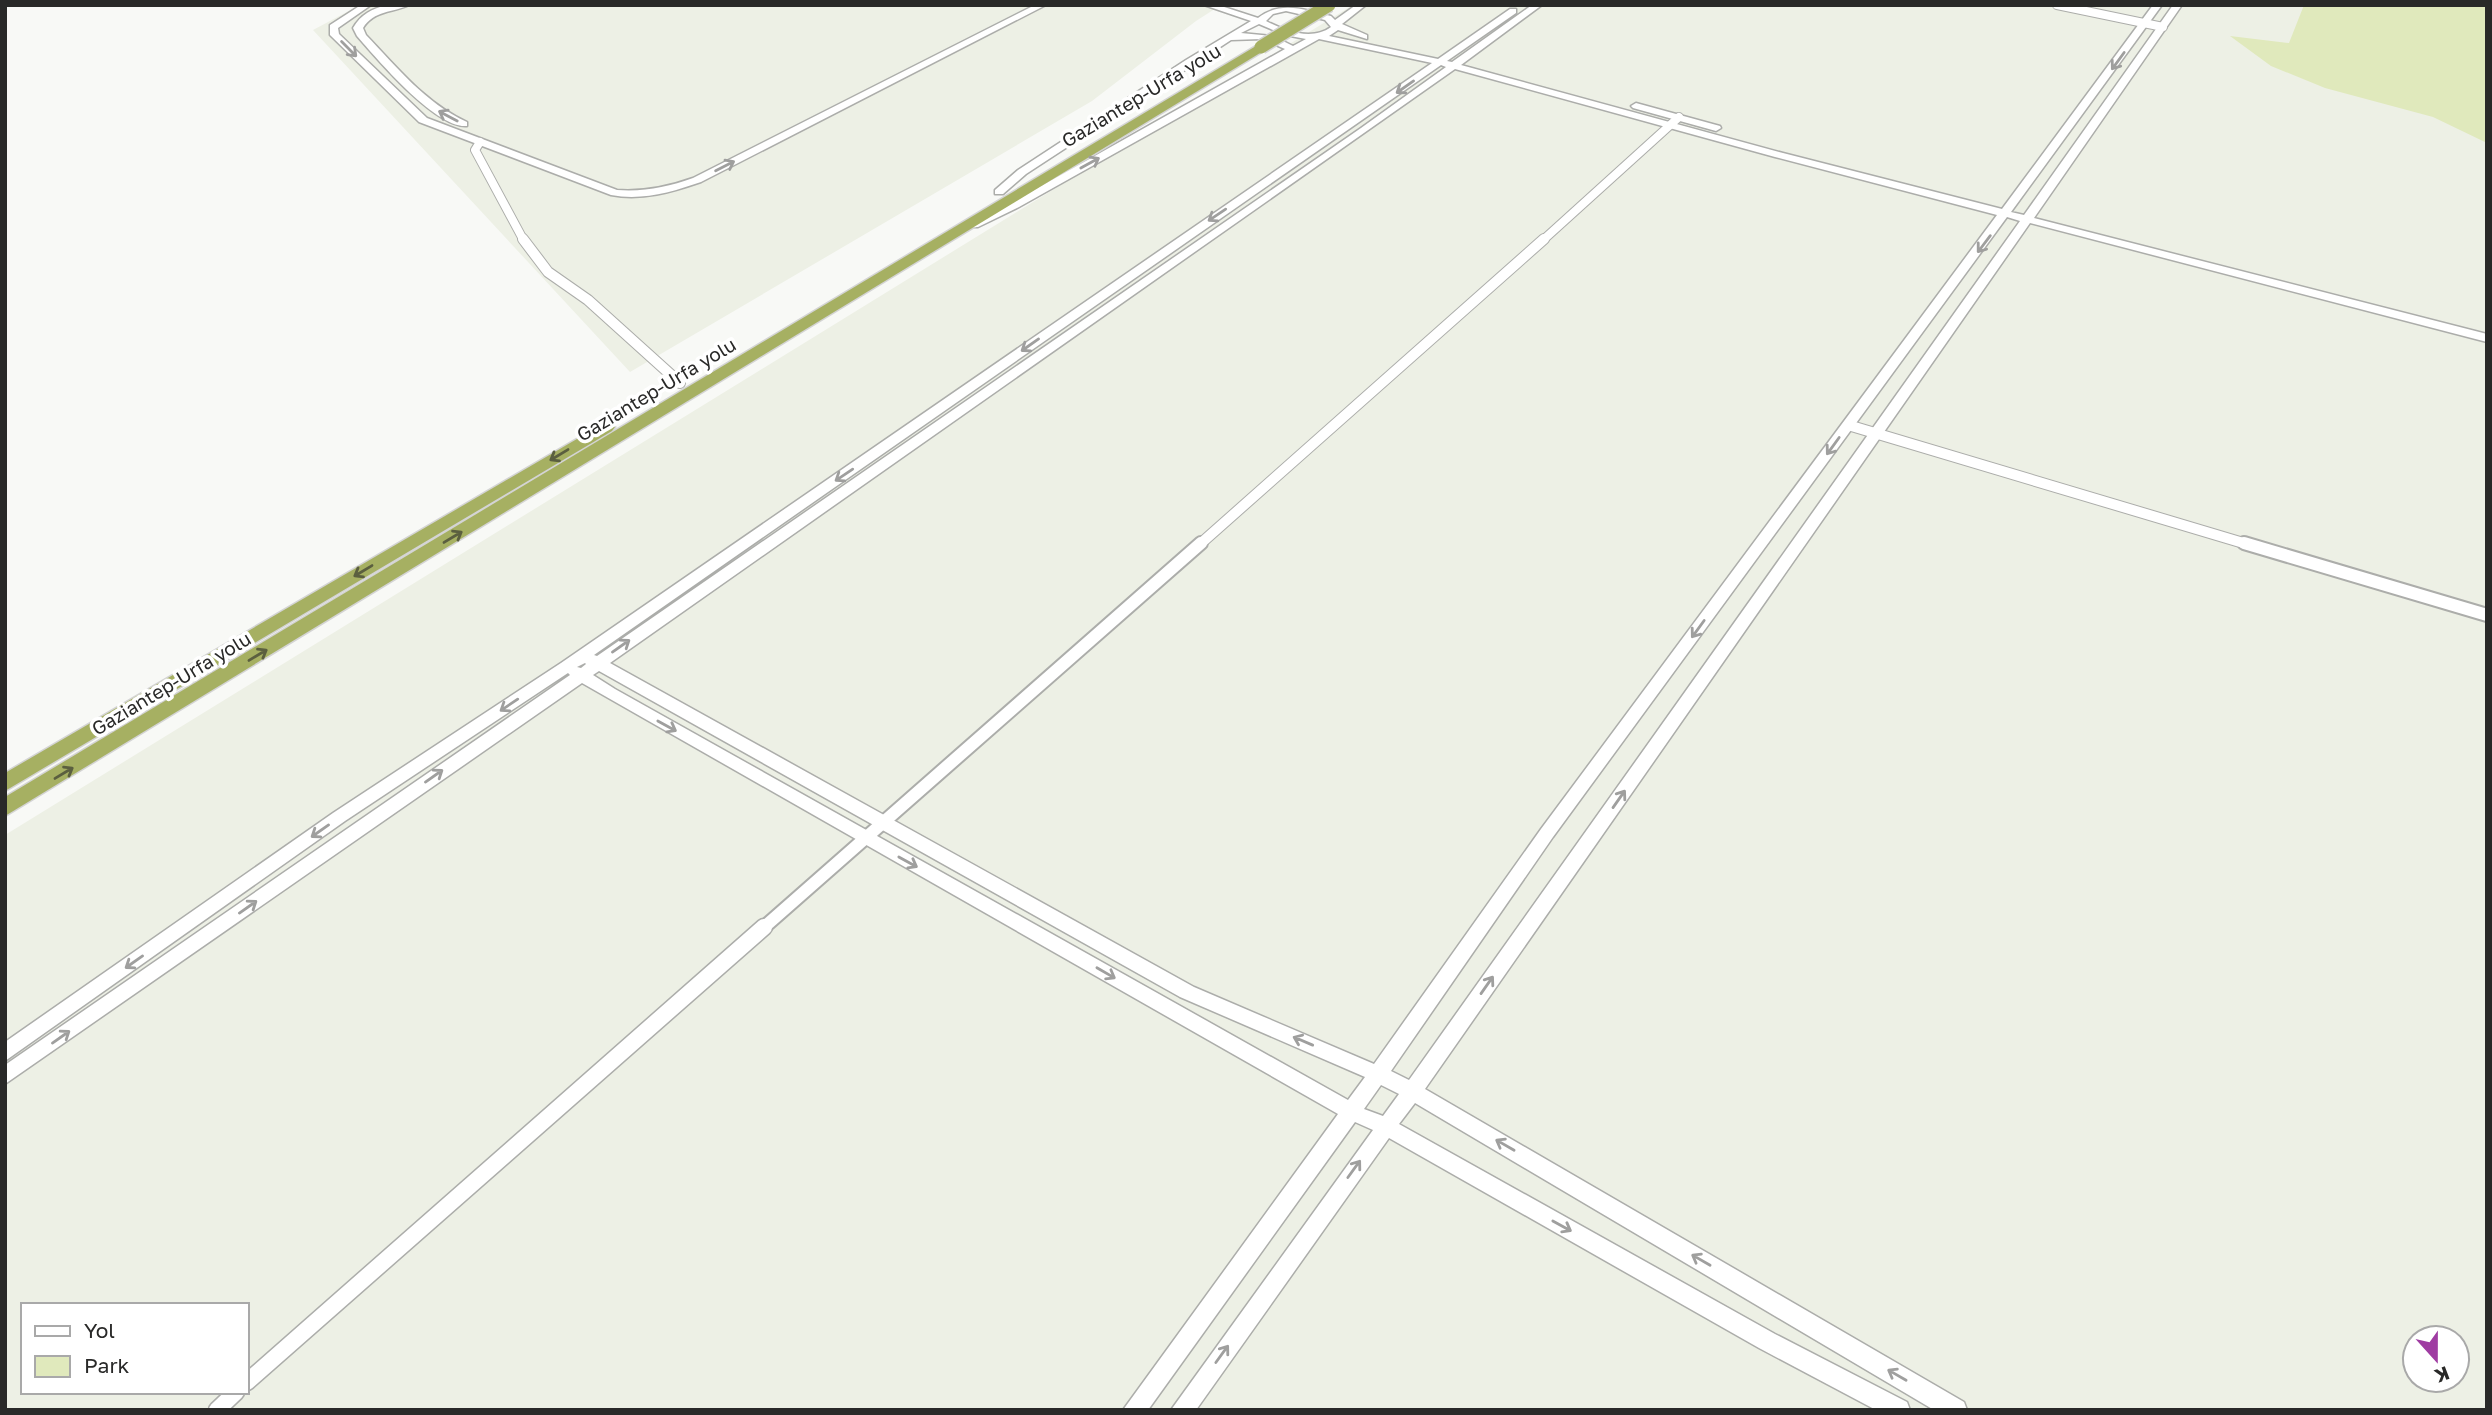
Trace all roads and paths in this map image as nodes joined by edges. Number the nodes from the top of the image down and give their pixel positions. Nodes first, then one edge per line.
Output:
1 (367, 5) edge
2 (404, 5) edge
3 (1024, 5) edge
4 (1042, 5) edge
5 (1208, 5) edge
6 (1264, 5) edge
7 (1311, 5) edge
8 (1329, 5) edge
9 (1362, 5) edge
10 (1521, 5) edge
11 (1538, 5) edge
12 (2057, 5) edge
13 (2158, 5) edge
14 (2178, 5) edge
15 (386, 7) edge
16 (1282, 7) edge
17 (1260, 21) junction
18 (2145, 23) junction
19 (1336, 24) junction
20 (2164, 27) junction
21 (1318, 36) junction
22 (1224, 40) junction
23 (1254, 45) junction
24 (1286, 54) junction
25 (1451, 62) junction
26 (1675, 122) junction
27 (480, 142) junction
28 (999, 192) junction
29 (2009, 210) junction
30 (2029, 216) junction
31 (943, 240) junction
32 (2487, 330) edge
33 (2487, 338) edge
34 (680, 383) junction
35 (1848, 425) junction
36 (1877, 434) junction
37 (2487, 615) edge
38 (582, 664) junction
39 (5, 783) edge
40 (5, 808) edge
41 (882, 822) junction
42 (865, 837) junction
43 (5, 1053) edge
44 (1376, 1073) junction
45 (5, 1076) edge
46 (1412, 1091) junction
47 (1351, 1112) junction
48 (1385, 1126) junction
49 (248, 1381) edge
50 (234, 1394) edge
51 (217, 1410) edge
52 (1134, 1410) edge
53 (1182, 1410) edge
54 (1899, 1410) edge
55 (1956, 1410) edge

1 -> 27 street
2 - 15 street
3 -> 15 street
27 -> 4 street
5 - 17 street
6 - 16 street
7 - 23 highway, Gaziantep-Urfa yolu
8 - 23 highway, Gaziantep-Urfa yolu, bridge
9 - 19 street
10 - 25 street
11 - 25 street
12 - 18 street
13 - 18 street
14 - 20 street
16 - 17 street
16 - 19 street
17 - 21 street
17 - 22 street
18 - 20 street
18 -> 29 street
19 - 21 street
19 - 25 street
20 - 30 street
21 - 24 street
21 - 25 street
22 - 24 street
22 - 28 street
23 - 28 highway, Gaziantep-Urfa yolu
23 - 31 highway, Gaziantep-Urfa yolu
31 -> 24 street
25 - 26 street
25 - 38 street
26 - 29 street
26 - 41 street
27 - 34 street
28 - 34 highway, Gaziantep-Urfa yolu
29 - 30 street
29 -> 35 street
30 - 32 street
30 - 33 street
30 - 36 street
40 -> 31 highway, Gaziantep-Urfa yolu
34 -> 39 highway, Gaziantep-Urfa yolu
35 - 36 street
35 -> 44 street
36 - 37 street
46 -> 36 street
38 - 41 street
38 -> 42 street
38 -> 43 street
45 -> 38 street
41 - 42 street
44 -> 41 street
42 -> 47 street
42 - 49 street
44 - 46 street
44 - 47 street
46 - 48 street
55 -> 46 street
47 - 48 street
47 - 52 street
53 -> 48 street
48 -> 54 street
50 - 51 street

